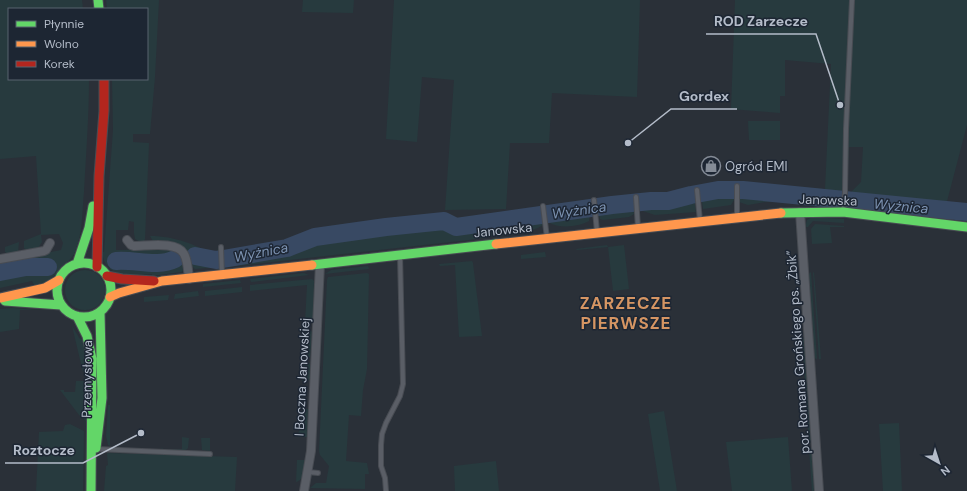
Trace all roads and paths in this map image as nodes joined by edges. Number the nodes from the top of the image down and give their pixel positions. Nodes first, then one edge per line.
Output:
1 (852, 0) edge
2 (104, 80) edge
3 (99, 176) junction
4 (737, 187) dead end
5 (849, 190) dead end
6 (697, 191) dead end
7 (844, 195) junction
8 (636, 198) dead end
9 (594, 202) dead end
10 (543, 208) dead end
11 (843, 208) junction
12 (800, 212) junction
13 (737, 217) junction
14 (700, 221) junction
15 (967, 227) edge
16 (638, 228) junction
17 (597, 232) junction
18 (547, 238) junction
19 (127, 240) dead end
20 (50, 243) dead end
21 (220, 247) dead end
22 (400, 255) junction
23 (0, 259) edge
24 (77, 264) junction
25 (320, 264) junction
26 (97, 267) junction
27 (222, 275) junction
28 (107, 276) junction
29 (189, 279) junction
30 (59, 280) junction
31 (162, 281) junction
32 (110, 297) junction
33 (0, 298) edge
34 (0, 301) edge
35 (61, 305) junction
36 (100, 312) junction
37 (76, 316) junction
38 (96, 449) junction
39 (210, 454) dead end
40 (92, 470) junction
41 (308, 472) junction
42 (318, 473) dead end
43 (90, 491) edge
44 (304, 491) edge
45 (386, 491) edge
46 (819, 491) edge

1 - 7 lane
2 - 3 street
3 - 24 street
3 - 26 street
4 - 13 lane
5 - 7 lane
6 - 14 lane
7 - 11 lane
8 - 16 lane
9 - 17 lane
10 - 18 lane
11 - 12 street, Janowska
11 - 15 street, Janowska
12 - 13 street, Janowska
12 - 46 street, por. Romana Grońskiego ps. „Żbik”
13 - 14 street, Janowska
14 - 16 street, Janowska
16 - 17 street, Janowska
17 - 18 street, Janowska
18 - 22 street, Janowska
19 - 29 street
20 - 23 street
21 - 27 lane
22 - 25 street, Janowska
22 - 45 lane
24 - 26 street
24 - 30 street
25 - 27 street, Janowska
25 - 41 street, I Boczna Janowskiej
26 - 28 street
27 - 29 street, Janowska
28 - 31 street, Janowska
28 - 32 street
29 - 31 street, Janowska
30 - 33 street
30 - 35 street
31 - 32 street, Janowska
32 - 36 street
34 - 35 street
35 - 37 street
36 - 37 street
36 - 38 street, Przemysłowa
37 - 40 street, Przemysłowa
38 - 39 lane
38 - 40 street, Przemysłowa
40 - 43 street, Przemysłowa
41 - 42 lane
41 - 44 street, I Boczna Janowskiej

